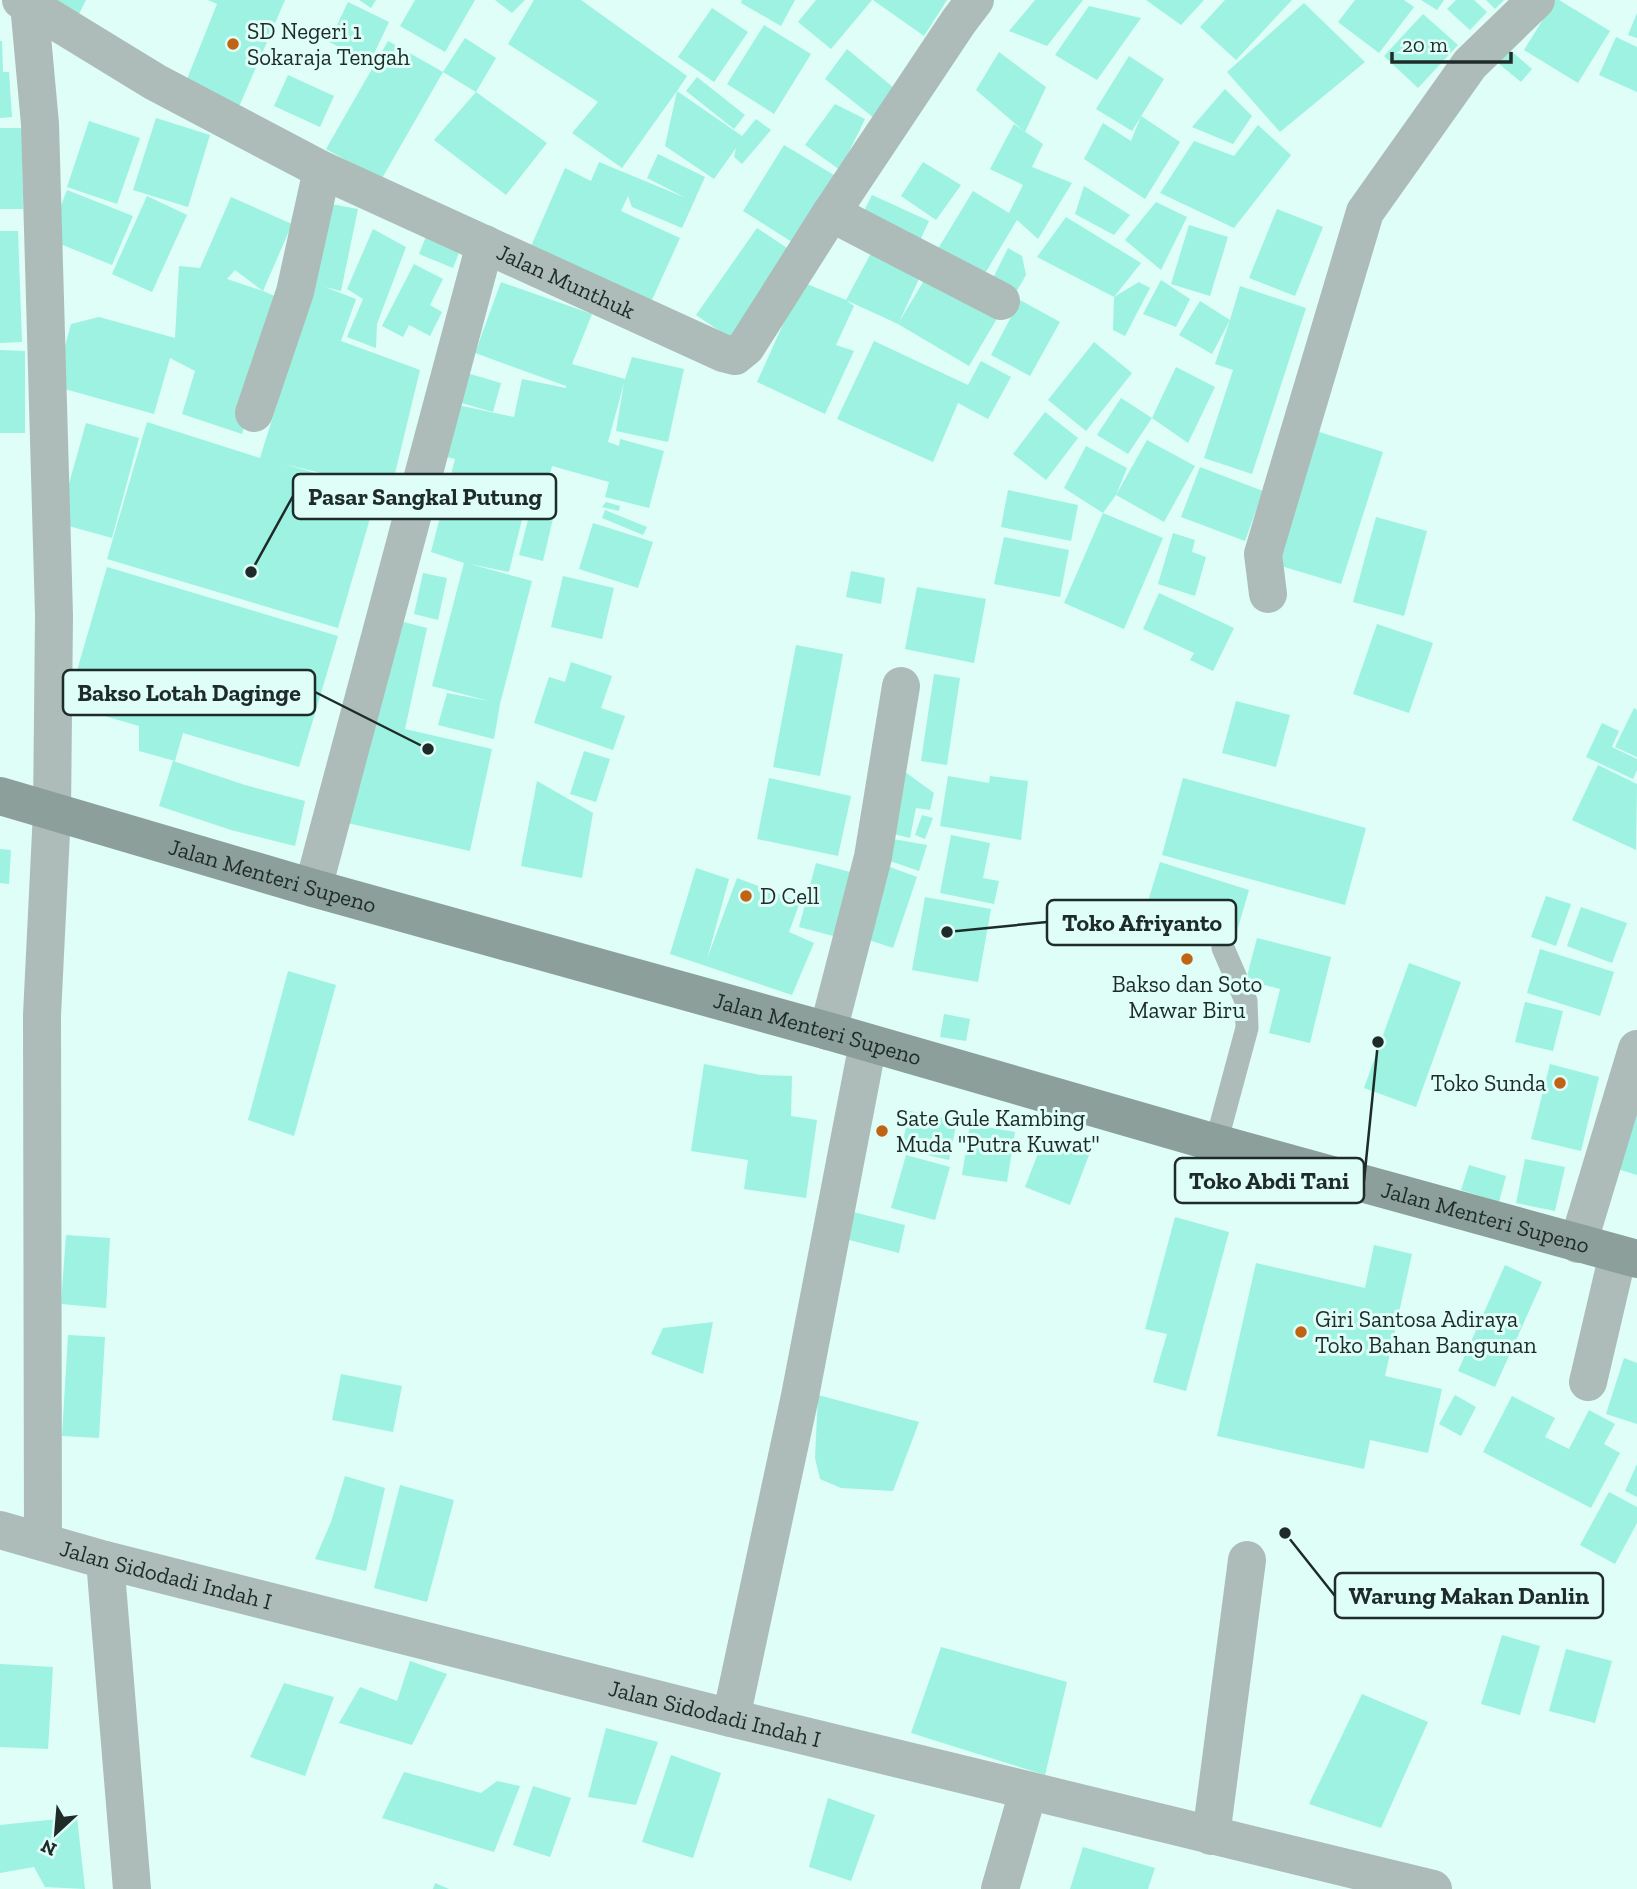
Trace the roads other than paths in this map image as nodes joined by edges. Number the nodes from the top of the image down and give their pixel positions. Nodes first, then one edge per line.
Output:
1 (975, 0) edge
2 (1536, 0) edge
3 (25, 2) edge
4 (322, 170) junction
5 (831, 213) junction
6 (485, 244) junction
7 (1001, 301) dead end
8 (254, 413) dead end
9 (1268, 594) dead end
10 (901, 686) dead end
11 (0, 796) edge
12 (52, 812) junction
13 (313, 888) junction
14 (1223, 948) dead end
15 (828, 1031) junction
16 (868, 1043) junction
17 (1637, 1049) edge
18 (1216, 1143) junction
19 (1578, 1244) junction
20 (1627, 1257) edge
21 (1588, 1382) dead end
22 (0, 1530) edge
23 (43, 1542) junction
24 (106, 1560) junction
25 (1247, 1560) dead end
26 (731, 1718) junction
27 (1028, 1792) junction
28 (1211, 1836) junction
29 (132, 1889) edge
30 (1000, 1889) edge
31 (1433, 1889) edge

1 - 5 street, Jalan Munthuk
2 - 9 street
3 - 4 street, Jalan Munthuk
3 - 12 street
4 - 6 street, Jalan Munthuk
4 - 8 street
5 - 6 street, Jalan Munthuk
5 - 7 street
6 - 13 street
10 - 15 street
11 - 12 main road, Jalan Menteri Supeno
12 - 13 main road, Jalan Menteri Supeno
12 - 23 street
13 - 15 main road, Jalan Menteri Supeno
14 - 18 lane
15 - 16 main road, Jalan Menteri Supeno
16 - 18 main road, Jalan Menteri Supeno
16 - 26 street
17 - 19 street
18 - 19 main road, Jalan Menteri Supeno
19 - 20 main road, Jalan Menteri Supeno
20 - 21 street
22 - 23 street, Jalan Sidodadi Indah I
23 - 24 street, Jalan Sidodadi Indah I
24 - 26 street, Jalan Sidodadi Indah I
24 - 29 street
25 - 28 street
26 - 27 street, Jalan Sidodadi Indah I
27 - 28 street, Jalan Sidodadi Indah I
27 - 30 street
28 - 31 street, Jalan Sidodadi Indah I

